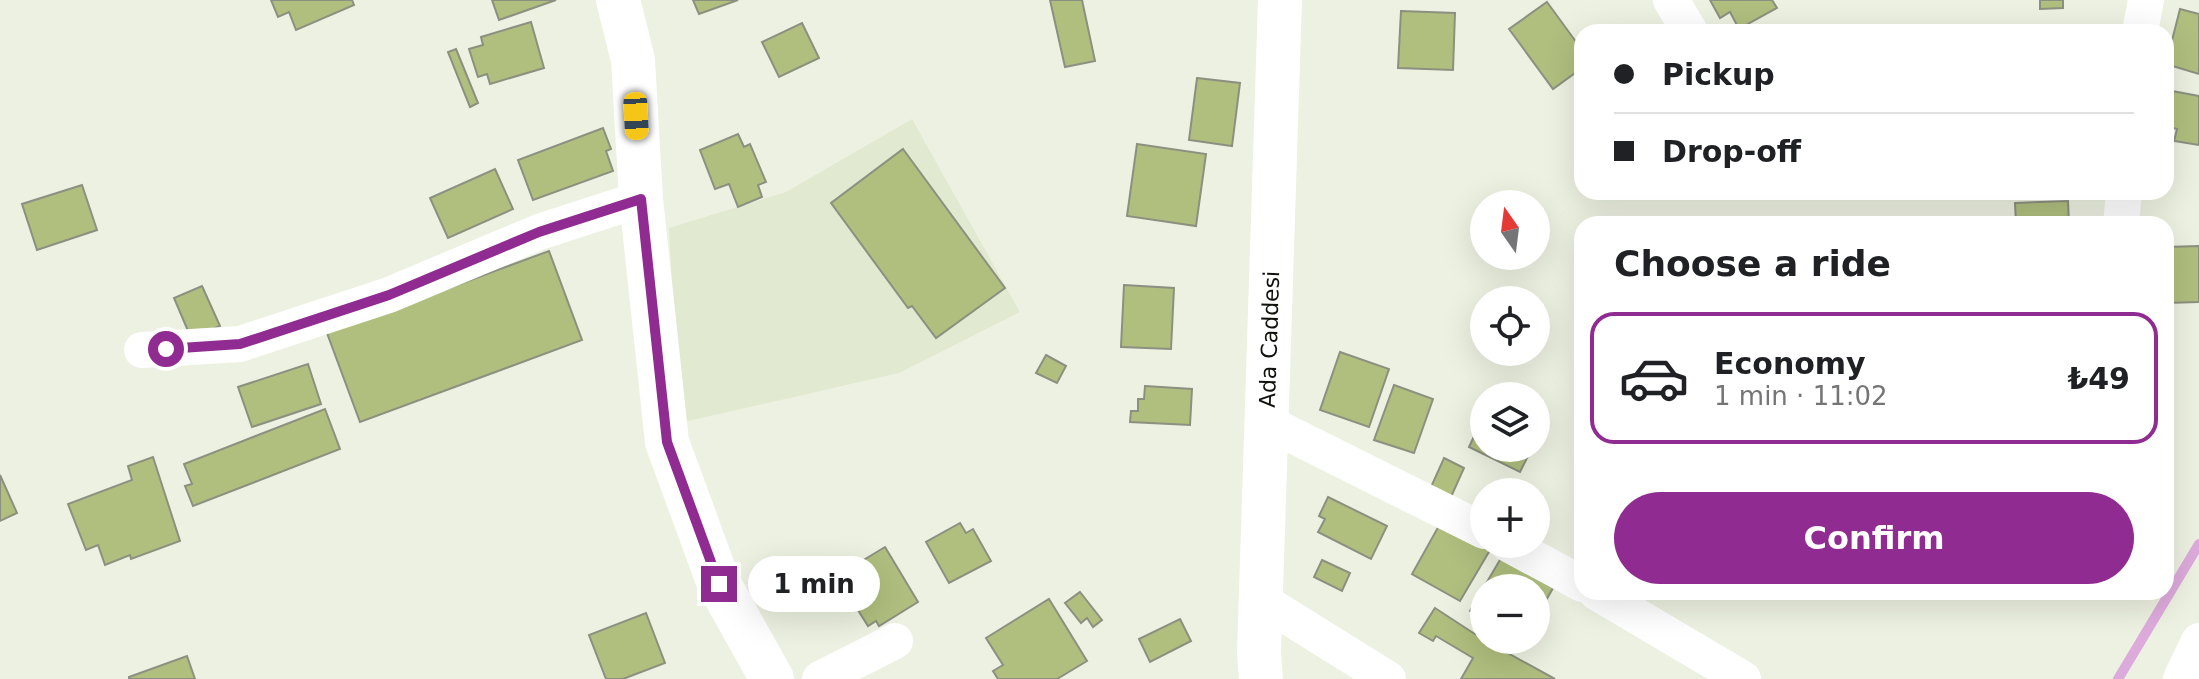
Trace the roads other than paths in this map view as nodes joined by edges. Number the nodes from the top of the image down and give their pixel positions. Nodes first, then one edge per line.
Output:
1 (618, 0) edge
2 (1280, 0) edge
3 (1671, 0) edge
4 (2146, 0) edge
5 (1685, 24) edge
6 (2142, 24) edge
7 (641, 199) junction
8 (142, 350) dead end
9 (1266, 422) junction
10 (1470, 524) edge
11 (1534, 558) edge
12 (1574, 580) edge
13 (1261, 600) junction
14 (1610, 600) edge
15 (895, 641) dead end
16 (2199, 641) edge
17 (772, 679) edge
18 (820, 679) edge
19 (1261, 679) edge
20 (1388, 679) edge
21 (1743, 679) edge
22 (2181, 679) edge

1 - 7 street
2 - 9 street, Ada Caddesi
3 - 5 street
4 - 6 street
7 - 8 street
7 - 17 street
9 - 10 street
9 - 13 street, Ada Caddesi
11 - 12 street
13 - 19 street, Ada Caddesi
13 - 20 street
14 - 21 street
15 - 18 street
16 - 22 street

